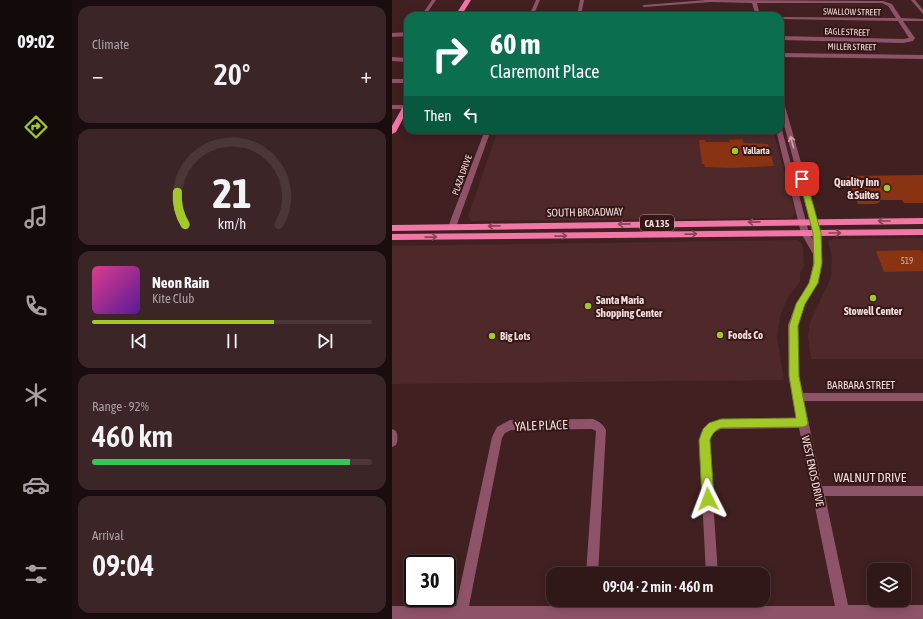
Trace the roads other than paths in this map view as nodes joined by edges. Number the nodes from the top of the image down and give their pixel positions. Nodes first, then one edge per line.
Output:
1 (434, 0) edge
2 (468, 0) edge
3 (538, 0) edge
4 (582, 0) edge
5 (754, 0) edge
6 (913, 0) edge
7 (644, 6) dead end
8 (426, 12) edge
9 (460, 12) edge
10 (533, 12) edge
11 (580, 12) edge
12 (757, 12) edge
13 (923, 13) edge
14 (784, 18) edge
15 (900, 20) junction
16 (923, 20) edge
17 (404, 34) edge
18 (392, 35) edge
19 (784, 38) edge
20 (784, 55) edge
21 (923, 57) edge
22 (392, 58) edge
23 (404, 58) edge
24 (784, 59) edge
25 (923, 60) edge
26 (392, 81) edge
27 (404, 81) edge
28 (404, 106) edge
29 (392, 108) edge
30 (404, 110) edge
31 (784, 113) edge
32 (392, 132) edge
33 (487, 134) edge
34 (781, 134) edge
35 (923, 220) edge
36 (814, 221) junction
37 (802, 222) junction
38 (452, 227) junction
39 (392, 228) edge
40 (923, 232) edge
41 (805, 233) junction
42 (817, 233) junction
43 (392, 237) edge
44 (817, 255) junction
45 (798, 397) junction
46 (923, 397) edge
47 (803, 423) junction
48 (392, 434) edge
49 (392, 442) edge
50 (818, 491) junction
51 (923, 491) edge
52 (592, 567) edge
53 (712, 567) edge
54 (586, 607) edge
55 (726, 607) edge
56 (923, 612) edge
57 (392, 614) edge
58 (461, 614) junction
59 (538, 616) edge
60 (843, 616) edge

1 - 8 street
2 - 9 main road
3 - 10 street
4 - 11 street
5 - 7 street
5 - 12 street
5 - 15 street
6 - 13 street
14 - 15 street, SWALLOW STREET
15 - 16 street, SWALLOW STREET
15 - 19 street, EAGLE STREET
17 - 18 street
20 - 21 street, MILLER STREET
22 - 23 street
24 - 25 street, MILLER STREET
26 - 27 street
28 - 29 street
30 - 32 main road
36 -> 31 street, WEST ENOS DRIVE
33 - 38 street, PLAZA DRIVE
34 - 37 street
35 -> 36 main road, SOUTH BROADWAY / CA 135
36 - 37 main road, SOUTH BROADWAY / CA 135
36 - 42 street, WEST ENOS DRIVE
37 -> 38 main road, SOUTH BROADWAY / CA 135
37 - 41 street
38 - 39 main road, SOUTH BROADWAY / CA 135
42 -> 40 main road, SOUTH BROADWAY / CA 135
41 - 42 main road, SOUTH BROADWAY / CA 135
43 -> 41 main road, SOUTH BROADWAY / CA 135
41 - 44 street
42 - 44 street, WEST ENOS DRIVE
44 - 45 street, WEST ENOS DRIVE
45 - 46 street, BARBARA STREET
45 - 47 street, WEST ENOS DRIVE
47 - 50 street, WEST ENOS DRIVE
47 - 53 street
48 - 49 street
50 - 51 street, WALNUT DRIVE
50 - 60 street, WEST ENOS DRIVE
52 - 58 street, YALE PLACE
54 - 59 street
55 - 60 street
56 - 60 street
57 - 58 street
58 - 59 street

